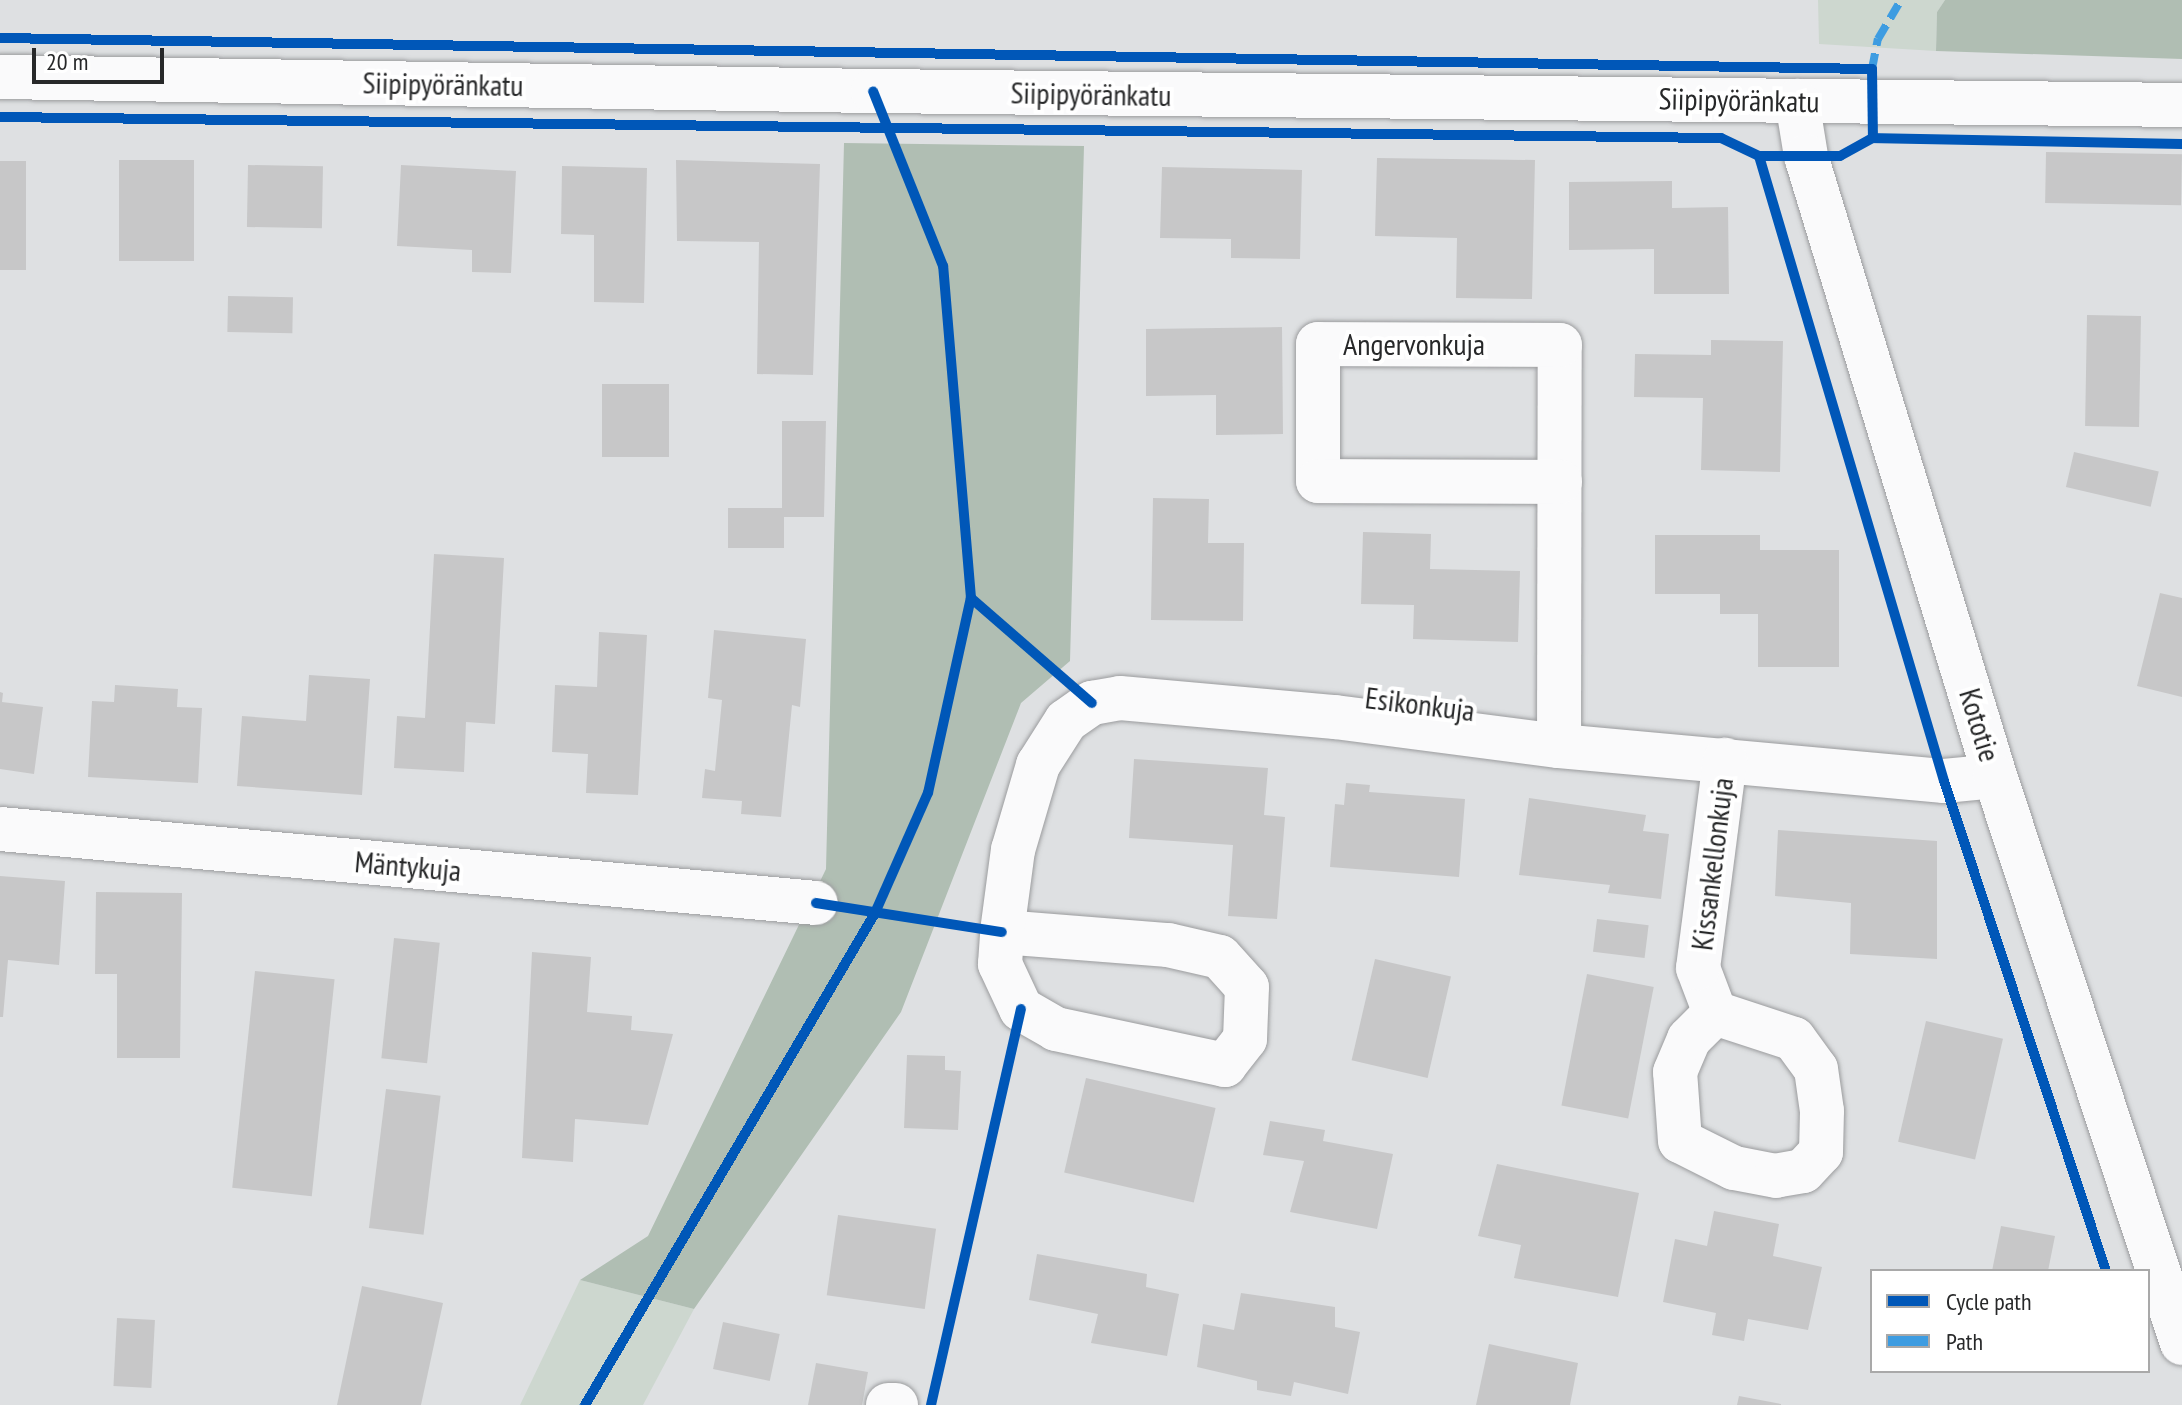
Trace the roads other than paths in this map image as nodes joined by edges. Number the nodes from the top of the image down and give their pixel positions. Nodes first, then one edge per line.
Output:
1 (0, 77) edge
2 (1797, 101) junction
3 (2182, 105) edge
4 (1560, 482) junction
5 (1559, 746) junction
6 (1725, 760) junction
7 (1995, 776) junction
8 (0, 829) edge
9 (816, 903) dead end
10 (1002, 932) junction
11 (1715, 1013) dead end
12 (2182, 1343) edge
13 (888, 1405) edge
14 (896, 1405) edge

1 - 2 street, Siipipyöränkatu
2 - 3 street, Siipipyöränkatu
2 - 7 street, Kototie
4 - 4 street, Angervonkuja
4 - 5 street, Angervonkuja
5 - 6 street, Esikonkuja
5 - 10 street, Esikonkuja
6 - 7 street, Esikonkuja
6 - 11 street, Kissankellonkuja
7 - 12 street, Kototie
8 - 9 street, Mäntykuja
10 - 10 street, Esikonkuja
13 - 14 street

